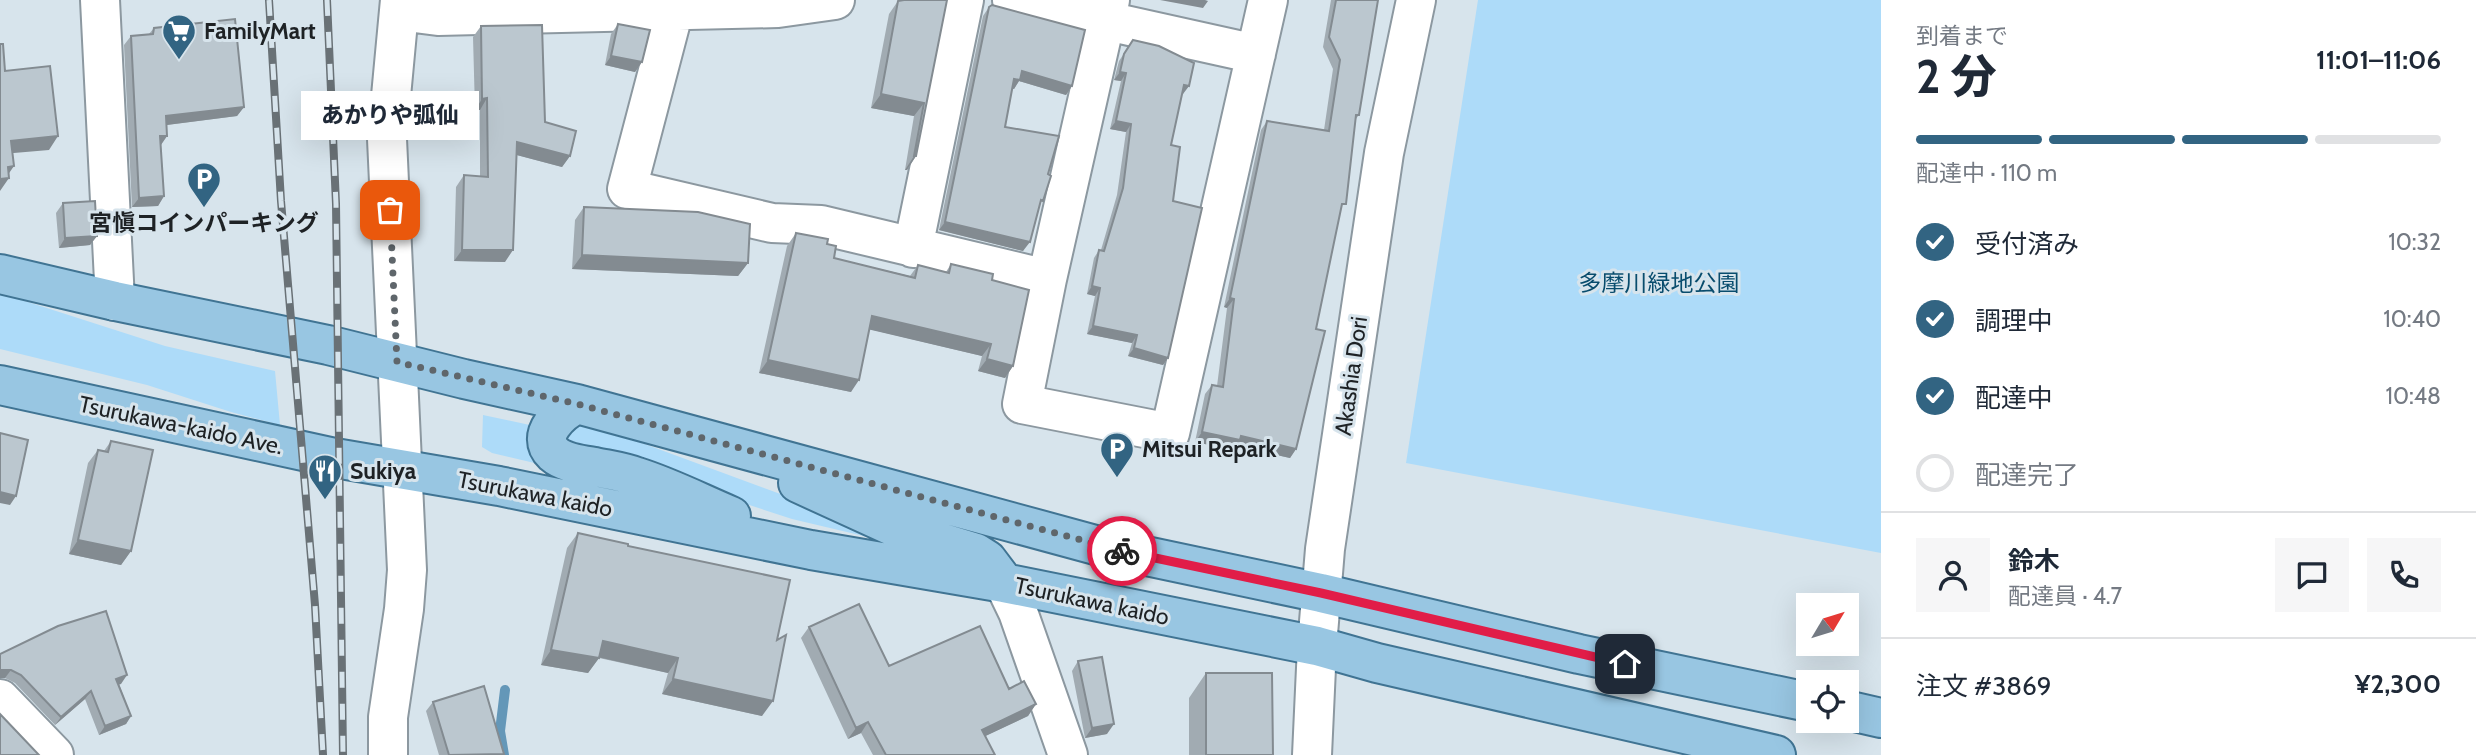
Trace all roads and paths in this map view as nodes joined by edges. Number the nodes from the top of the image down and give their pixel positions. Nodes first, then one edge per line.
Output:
1 (100, 0) edge
2 (835, 0) edge
3 (964, 0) edge
4 (1012, 0) edge
5 (1268, 0) edge
6 (1416, 0) edge
7 (400, 6) edge
8 (674, 10) junction
9 (1108, 10) edge
10 (1256, 54) junction
11 (913, 248) junction
12 (0, 274) edge
13 (1047, 279) junction
14 (115, 301) junction
15 (397, 362) junction
16 (0, 385) edge
17 (577, 404) junction
18 (694, 436) junction
19 (403, 470) junction
20 (811, 550) junction
21 (1004, 583) junction
22 (1321, 593) junction
23 (1317, 646) junction
24 (0, 699) edge
25 (1796, 700) edge
26 (1859, 713) edge
27 (1881, 718) edge
28 (54, 755) edge
29 (388, 755) edge
30 (1068, 755) edge
31 (1312, 755) edge
32 (1776, 755) edge

1 - 14 street
2 - 8 street
3 - 11 street
4 - 9 street
5 - 10 street
6 - 22 street, Akashia Dori
7 - 8 street
7 - 15 street
8 - 11 street
9 - 10 street
9 - 13 street
10 - 13 street
11 - 13 street
12 - 14 main road
14 - 15 main road
15 - 17 main road
15 - 19 street
16 - 19 main road, Tsurukawa-kaido Ave.
17 - 18 main road
17 - 20 main road
18 - 21 main road
18 - 22 main road
19 - 20 main road, Tsurukawa kaido
19 - 29 street
20 - 21 main road, Tsurukawa kaido
21 - 23 main road, Tsurukawa kaido
21 - 30 street
22 - 23 street, Akashia Dori
22 - 25 main road
23 - 31 street, Akashia Dori
23 - 32 main road, Tsurukawa kaido
24 - 28 street
26 - 27 main road

